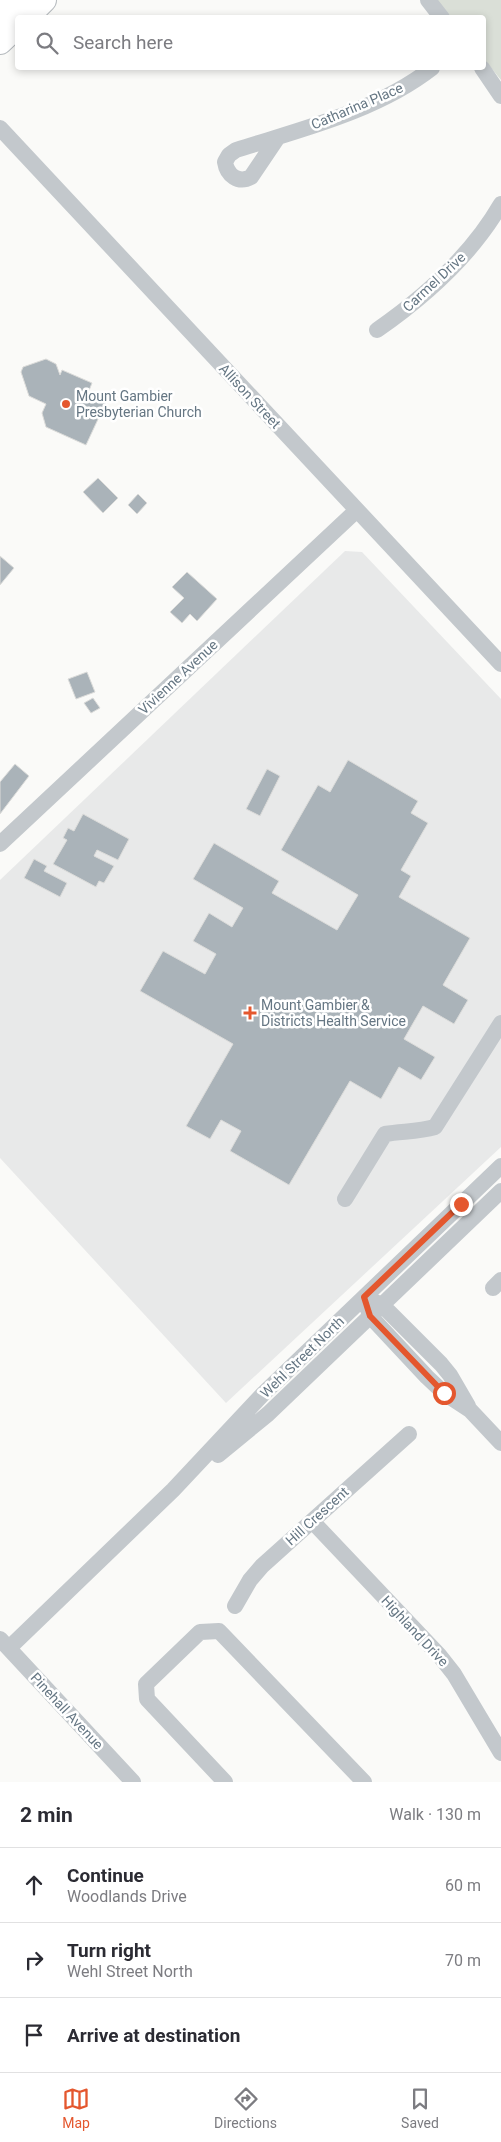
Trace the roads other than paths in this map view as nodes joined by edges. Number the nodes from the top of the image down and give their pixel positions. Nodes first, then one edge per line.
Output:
1 (16, 0) edge
2 (44, 0) edge
3 (428, 0) edge
4 (29, 15) edge
5 (440, 15) edge
6 (0, 16) edge
7 (15, 28) edge
8 (0, 42) edge
9 (429, 70) edge
10 (483, 70) edge
11 (501, 96) edge
12 (0, 128) edge
13 (278, 137) dead end
14 (500, 208) edge
15 (377, 330) dead end
16 (357, 510) junction
17 (501, 664) edge
18 (0, 844) edge
19 (501, 1023) edge
20 (501, 1166) edge
21 (501, 1190) edge
22 (345, 1200) dead end
23 (364, 1297) junction
24 (382, 1305) junction
25 (370, 1316) junction
26 (470, 1410) junction
27 (409, 1434) dead end
28 (501, 1443) edge
29 (173, 1490) junction
30 (312, 1521) junction
31 (235, 1606) dead end
32 (4, 1644) edge
33 (495, 1730) edge
34 (501, 1753) edge
35 (133, 1782) edge
36 (225, 1782) edge
37 (364, 1782) edge

1 - 6 highway
2 - 4 highway
3 - 5 street
7 - 8 highway
9 - 13 street, Catharina Place
10 - 11 street
12 - 16 street, Allison Street
14 - 15 street, Carmel Drive
16 - 17 street, Allison Street
16 - 18 street, Vivienne Avenue
19 - 22 street
20 - 23 street, Wehl Street North
21 - 24 street, Wehl Street North
23 - 24 street
23 - 25 street
23 - 29 street, Wehl Street North
24 - 25 street, Wehl Street North
24 - 26 street
25 - 26 street
25 - 29 street, Wehl Street North
26 - 28 street
27 - 30 street, Hill Crescent
29 - 32 street, Wehl Street North
30 - 31 street, Hill Crescent
30 - 33 street, Highland Drive
32 - 35 street, Pinehall Avenue
33 - 34 street, Highland Drive
36 - 37 street

